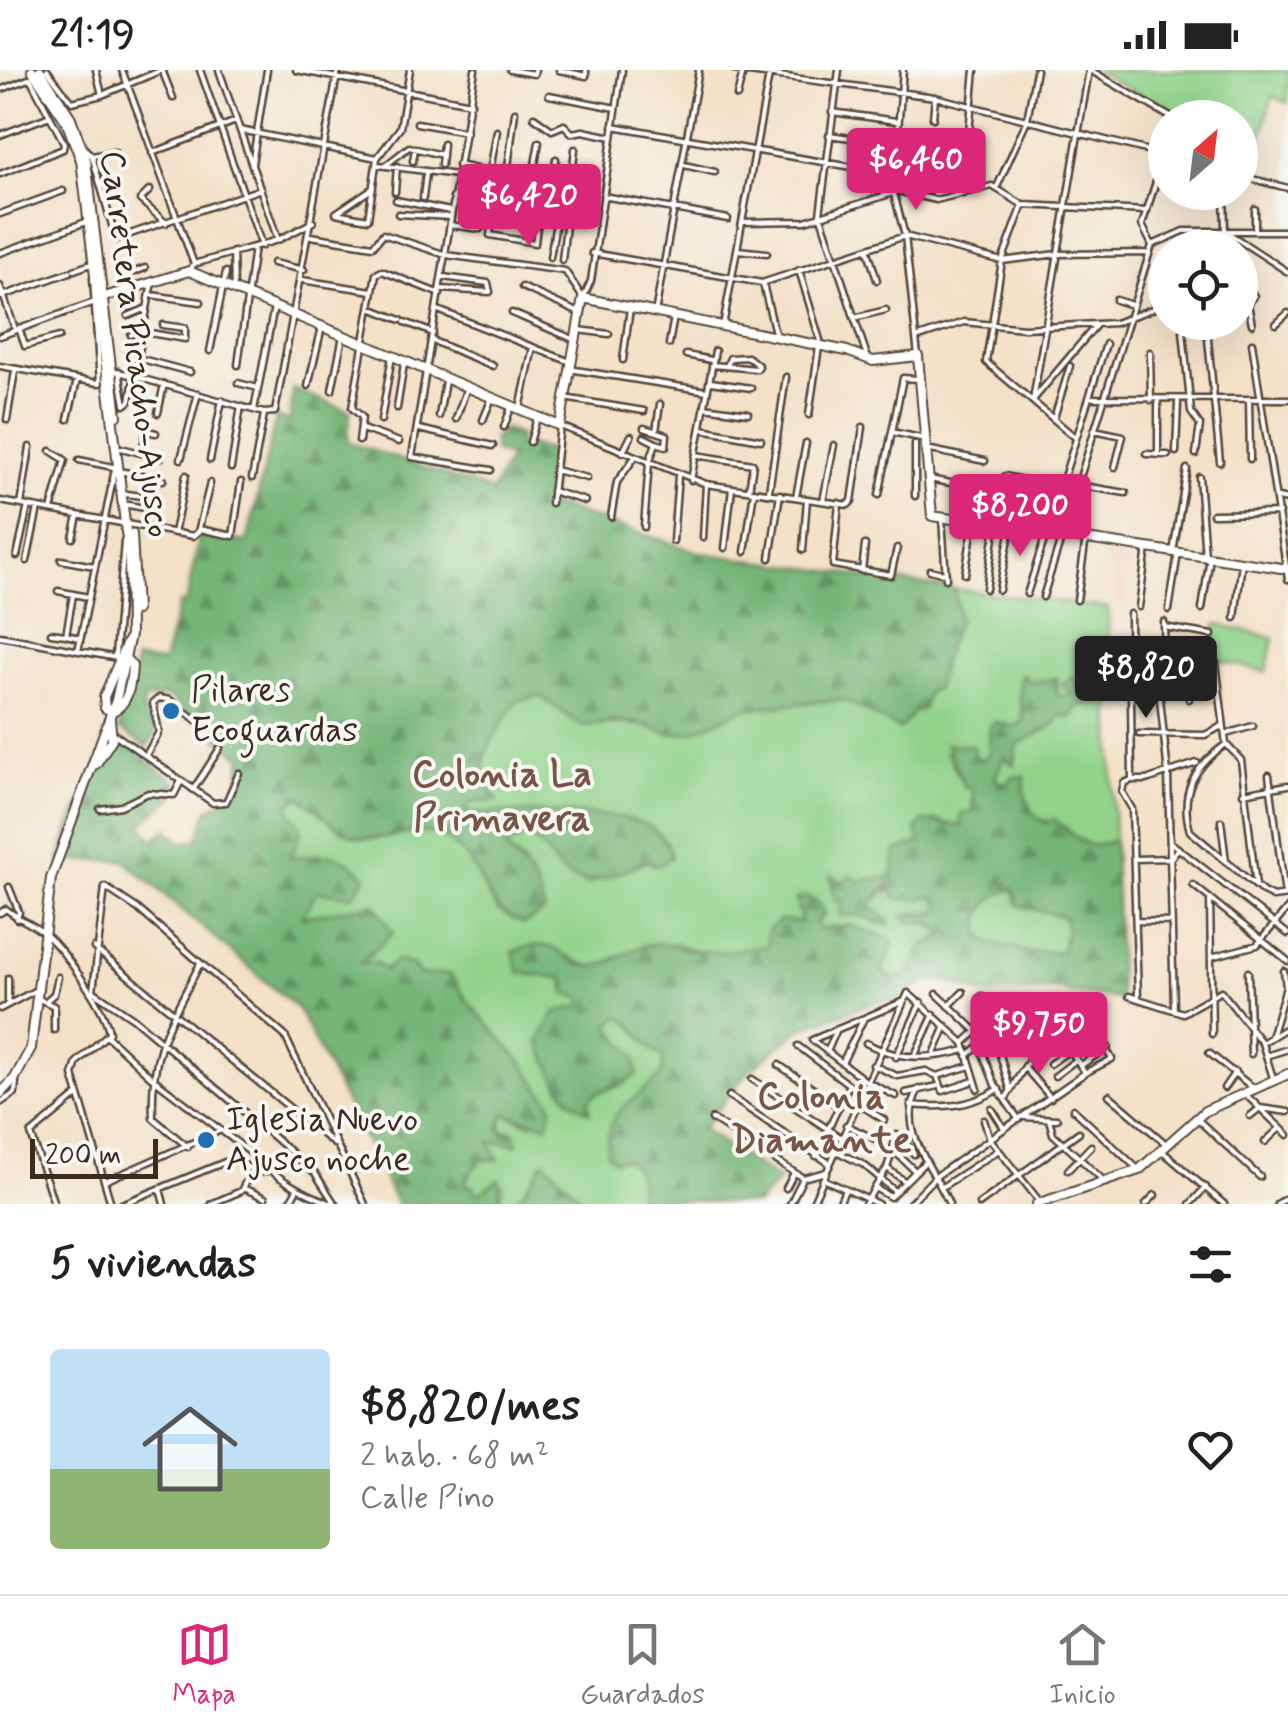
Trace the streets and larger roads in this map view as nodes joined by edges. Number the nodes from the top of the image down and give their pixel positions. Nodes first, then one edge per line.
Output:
1 (96, 70) edge
2 (122, 70) edge
3 (162, 70) edge
4 (200, 70) edge
5 (219, 70) edge
6 (267, 70) edge
7 (296, 70) edge
8 (410, 70) edge
9 (476, 70) edge
10 (510, 70) edge
11 (535, 70) edge
12 (559, 70) edge
13 (586, 70) edge
14 (622, 70) edge
15 (699, 70) edge
16 (734, 70) edge
17 (839, 70) edge
18 (903, 70) edge
19 (975, 70) edge
20 (1036, 70) edge
21 (1089, 70) edge
22 (744, 72) edge
23 (38, 73) edge
24 (337, 73) edge
25 (770, 73) edge
26 (836, 81) junction
27 (126, 82) junction
28 (59, 86) joint
29 (406, 89) junction
30 (0, 90) edge
31 (901, 92) junction
32 (102, 95) junction
33 (548, 95) dead end
34 (737, 96) dead end
35 (935, 97) junction
36 (174, 98) dead end
37 (471, 103) junction
38 (1148, 104) edge
39 (972, 105) junction
40 (616, 108) junction
41 (516, 112) dead end
42 (832, 112) junction
43 (50, 116) junction
44 (534, 117) dead end
45 (933, 118) dead end
46 (1027, 120) junction
47 (236, 121) junction
48 (897, 121) junction
49 (417, 124) dead end
50 (613, 126) junction
51 (219, 128) junction
52 (240, 130) junction
53 (497, 131) dead end
54 (466, 132) junction
55 (1080, 132) junction
56 (257, 134) junction
57 (0, 135) edge
58 (829, 135) junction
59 (612, 136) junction
60 (688, 139) junction
61 (539, 142) dead end
62 (442, 144) dead end
63 (895, 144) junction
64 (84, 148) junction
65 (326, 148) junction
66 (414, 148) junction
67 (575, 149) dead end
68 (756, 150) junction
69 (1148, 150) edge
70 (114, 152) dead end
71 (895, 152) junction
72 (152, 153) junction
73 (442, 155) junction
74 (92, 156) junction
75 (927, 156) dead end
76 (378, 158) junction
77 (556, 159) dead end
78 (413, 160) dead end
79 (827, 162) junction
80 (378, 165) junction
81 (386, 165) junction
82 (441, 165) dead end
83 (458, 165) junction
84 (398, 166) junction
85 (684, 166) junction
86 (252, 169) junction
87 (426, 170) junction
88 (490, 172) junction
89 (715, 172) dead end
90 (0, 174) edge
91 (498, 174) junction
92 (893, 174) junction
93 (457, 175) junction
94 (507, 176) junction
95 (1258, 180) edge
96 (532, 181) junction
97 (553, 185) junction
98 (997, 186) junction
99 (562, 187) junction
100 (373, 188) junction
101 (1288, 188) edge
102 (261, 189) junction
103 (570, 189) junction
104 (63, 190) dead end
105 (150, 190) dead end
106 (893, 191) junction
107 (396, 192) dead end
108 (585, 192) dead end
109 (963, 194) junction
110 (244, 195) junction
111 (603, 196) junction
112 (423, 198) dead end
113 (453, 198) junction
114 (396, 200) dead end
115 (481, 202) dead end
116 (1023, 206) junction
117 (1148, 207) edge
118 (675, 209) junction
119 (1064, 210) junction
120 (1147, 210) junction
121 (0, 214) edge
122 (398, 214) dead end
123 (451, 214) junction
124 (820, 214) junction
125 (178, 218) junction
126 (728, 219) dead end
127 (92, 220) junction
128 (166, 222) junction
129 (314, 222) junction
130 (742, 222) junction
131 (450, 225) junction
132 (537, 227) dead end
133 (480, 229) dead end
134 (1258, 231) edge
135 (1288, 231) edge
136 (310, 236) junction
137 (905, 236) junction
138 (1148, 239) edge
139 (278, 240) junction
140 (262, 246) junction
141 (254, 248) junction
142 (868, 249) junction
143 (736, 250) junction
144 (232, 252) junction
145 (0, 253) edge
146 (592, 253) junction
147 (767, 253) dead end
148 (1148, 253) edge
149 (1258, 253) edge
150 (1057, 254) junction
151 (446, 255) junction
152 (550, 257) dead end
153 (1148, 259) edge
154 (562, 260) dead end
155 (835, 260) junction
156 (1002, 261) junction
157 (95, 263) junction
158 (273, 263) dead end
159 (664, 266) junction
160 (144, 268) dead end
161 (191, 268) junction
162 (304, 270) junction
163 (799, 270) junction
164 (134, 272) junction
165 (226, 272) dead end
166 (1288, 272) edge
167 (124, 276) dead end
168 (442, 277) junction
169 (731, 278) junction
170 (302, 280) junction
171 (877, 280) dead end
172 (152, 282) junction
173 (762, 283) junction
174 (222, 285) junction
175 (0, 286) edge
176 (140, 286) junction
177 (522, 287) dead end
178 (235, 290) junction
179 (372, 292) junction
180 (440, 292) junction
181 (151, 295) junction
182 (248, 296) junction
183 (2, 297) edge
184 (583, 298) junction
185 (98, 300) junction
186 (1116, 300) dead end
187 (201, 302) dead end
188 (1132, 305) junction
189 (274, 306) junction
190 (150, 307) junction
191 (370, 308) junction
192 (630, 308) junction
193 (437, 310) junction
194 (886, 310) dead end
195 (1148, 311) edge
196 (577, 312) junction
197 (512, 313) dead end
198 (655, 313) junction
199 (1288, 313) edge
200 (128, 316) dead end
201 (296, 316) junction
202 (674, 317) junction
203 (854, 318) junction
204 (1128, 320) junction
205 (1097, 324) junction
206 (1276, 324) dead end
207 (163, 325) dead end
208 (322, 326) junction
209 (722, 326) junction
210 (992, 327) junction
211 (1045, 327) junction
212 (17, 329) junction
213 (144, 330) junction
214 (433, 333) junction
215 (573, 334) junction
216 (609, 334) dead end
217 (131, 335) dead end
218 (0, 336) edge
219 (343, 336) junction
220 (60, 337) dead end
221 (776, 338) junction
222 (916, 338) junction
223 (1184, 340) edge
224 (1208, 340) edge
225 (432, 341) junction
226 (1252, 343) dead end
227 (364, 344) junction
228 (669, 344) dead end
229 (1106, 344) dead end
230 (820, 346) junction
231 (533, 347) junction
232 (210, 350) dead end
233 (714, 352) dead end
234 (1150, 352) dead end
235 (392, 356) junction
236 (686, 356) dead end
237 (918, 356) junction
238 (138, 358) junction
239 (623, 360) dead end
240 (869, 360) junction
241 (404, 361) junction
242 (712, 362) junction
243 (238, 365) dead end
244 (568, 365) junction
245 (0, 366) edge
246 (493, 366) dead end
247 (727, 366) junction
248 (1070, 366) dead end
249 (15, 369) junction
250 (115, 371) junction
251 (428, 371) junction
252 (190, 372) dead end
253 (135, 375) junction
254 (786, 377) dead end
255 (446, 378) junction
256 (77, 380) junction
257 (920, 380) junction
258 (709, 382) junction
259 (104, 383) junction
260 (238, 383) dead end
261 (164, 384) junction
262 (308, 386) dead end
263 (258, 388) junction
264 (467, 388) junction
265 (751, 388) dead end
266 (332, 390) dead end
267 (707, 391) junction
268 (198, 393) junction
269 (492, 398) junction
270 (564, 398) junction
271 (1090, 398) junction
272 (1104, 399) junction
273 (1249, 399) junction
274 (1288, 399) edge
275 (222, 400) junction
276 (1032, 400) junction
277 (1154, 400) junction
278 (1178, 400) junction
279 (1190, 400) junction
280 (1217, 400) junction
281 (1263, 400) junction
282 (660, 404) dead end
283 (241, 406) junction
284 (704, 407) junction
285 (398, 408) dead end
286 (516, 408) junction
287 (254, 410) junction
288 (644, 411) dead end
289 (158, 412) dead end
290 (264, 413) junction
291 (748, 413) dead end
292 (810, 414) dead end
293 (439, 416) dead end
294 (537, 416) junction
295 (1054, 418) junction
296 (456, 419) dead end
297 (7, 420) dead end
298 (68, 420) dead end
299 (381, 420) dead end
300 (482, 420) dead end
301 (560, 426) junction
302 (504, 427) dead end
303 (863, 427) dead end
304 (362, 428) junction
305 (593, 428) dead end
306 (644, 428) dead end
307 (417, 429) junction
308 (700, 429) junction
309 (1094, 430) junction
310 (656, 431) junction
311 (892, 432) junction
312 (156, 433) dead end
313 (632, 436) dead end
314 (644, 436) dead end
315 (588, 438) junction
316 (761, 440) dead end
317 (1076, 440) junction
318 (360, 441) dead end
319 (400, 442) dead end
320 (530, 442) dead end
321 (656, 443) junction
322 (806, 443) dead end
323 (915, 444) dead end
324 (834, 445) dead end
325 (493, 446) dead end
326 (1089, 446) junction
327 (30, 447) dead end
328 (926, 447) junction
329 (121, 448) junction
330 (51, 451) dead end
331 (623, 452) junction
332 (1176, 452) dead end
333 (140, 453) junction
334 (1146, 454) dead end
335 (1196, 454) dead end
336 (696, 455) junction
337 (1158, 455) junction
338 (1168, 455) dead end
339 (913, 456) junction
340 (636, 457) junction
341 (161, 458) dead end
342 (181, 459) dead end
343 (1250, 459) dead end
344 (79, 460) dead end
345 (210, 460) dead end
346 (985, 461) dead end
347 (1220, 462) dead end
348 (649, 463) junction
349 (116, 464) junction
350 (231, 468) dead end
351 (1115, 468) dead end
352 (1187, 469) dead end
353 (491, 470) dead end
354 (555, 470) junction
355 (124, 472) junction
356 (678, 474) junction
357 (186, 475) dead end
358 (1005, 476) dead end
359 (1200, 477) dead end
360 (252, 478) dead end
361 (587, 478) dead end
362 (929, 479) junction
363 (163, 480) dead end
364 (691, 480) junction
365 (242, 482) dead end
366 (210, 484) dead end
367 (706, 484) junction
368 (1077, 484) junction
369 (732, 488) junction
370 (977, 488) dead end
371 (1060, 488) junction
372 (752, 490) junction
373 (552, 491) junction
374 (768, 492) junction
375 (1126, 493) dead end
376 (127, 494) junction
377 (780, 494) junction
378 (879, 495) dead end
379 (915, 496) dead end
380 (796, 497) junction
381 (157, 498) dead end
382 (807, 498) junction
383 (1278, 498) junction
384 (1288, 500) edge
385 (0, 501) edge
386 (823, 501) junction
387 (585, 502) dead end
388 (551, 503) dead end
389 (840, 504) junction
390 (24, 505) junction
391 (128, 505) junction
392 (38, 508) junction
393 (151, 509) dead end
394 (50, 510) junction
395 (1280, 512) junction
396 (1213, 514) dead end
397 (78, 516) junction
398 (610, 516) dead end
399 (935, 518) junction
400 (102, 520) junction
401 (974, 522) junction
402 (996, 526) junction
403 (644, 527) dead end
404 (128, 528) junction
405 (199, 528) junction
406 (1011, 528) junction
407 (1046, 532) junction
408 (174, 533) junction
409 (1062, 535) junction
410 (73, 538) dead end
411 (702, 538) dead end
412 (1086, 538) junction
413 (673, 541) dead end
414 (865, 544) dead end
415 (726, 548) dead end
416 (897, 548) dead end
417 (1147, 548) junction
418 (803, 550) dead end
419 (745, 552) dead end
420 (1175, 552) junction
421 (17, 556) dead end
422 (1207, 557) junction
423 (770, 558) dead end
424 (61, 560) dead end
425 (26, 561) dead end
426 (1242, 562) junction
427 (94, 566) junction
428 (1287, 569) edge
429 (930, 570) dead end
430 (862, 571) junction
431 (965, 574) dead end
432 (1288, 579) edge
433 (986, 589) dead end
434 (999, 590) dead end
435 (58, 592) dead end
436 (73, 594) junction
437 (1027, 594) dead end
438 (88, 597) junction
439 (1043, 597) dead end
440 (1077, 600) dead end
441 (1139, 607) dead end
442 (1202, 608) dead end
443 (1169, 610) dead end
444 (1130, 614) dead end
445 (1235, 618) dead end
446 (51, 633) dead end
447 (1212, 634) dead end
448 (0, 636) edge
449 (66, 636) junction
450 (80, 638) junction
451 (78, 651) junction
452 (1164, 653) junction
453 (120, 659) junction
454 (1190, 674) dead end
455 (1158, 680) junction
456 (1190, 682) junction
457 (1189, 699) dead end
458 (111, 715) junction
459 (1224, 725) junction
460 (1253, 726) dead end
461 (208, 729) dead end
462 (113, 732) junction
463 (1164, 732) junction
464 (1139, 734) dead end
465 (1226, 734) junction
466 (1226, 744) junction
467 (220, 748) dead end
468 (146, 754) junction
469 (1198, 764) dead end
470 (239, 773) dead end
471 (88, 774) junction
472 (1168, 774) junction
473 (1269, 774) dead end
474 (1132, 780) junction
475 (181, 781) junction
476 (1288, 785) edge
477 (1271, 788) junction
478 (194, 790) junction
479 (1244, 793) junction
480 (100, 808) dead end
481 (1220, 821) dead end
482 (1170, 842) junction
483 (1178, 848) junction
484 (1171, 858) junction
485 (1134, 859) junction
486 (1227, 864) junction
487 (1193, 885) dead end
488 (1256, 886) junction
489 (9, 887) dead end
490 (1287, 895) edge
491 (1210, 899) junction
492 (1288, 908) edge
493 (0, 914) edge
494 (17, 919) junction
495 (1136, 921) junction
496 (1172, 922) junction
497 (1275, 924) junction
498 (43, 932) junction
499 (1288, 934) edge
500 (1262, 940) junction
501 (94, 948) junction
502 (1211, 957) junction
503 (1288, 961) edge
504 (200, 964) junction
505 (1284, 971) dead end
506 (1248, 972) dead end
507 (58, 976) dead end
508 (8, 978) dead end
509 (92, 991) junction
510 (962, 992) dead end
511 (1212, 993) junction
512 (937, 994) dead end
513 (40, 995) junction
514 (982, 996) dead end
515 (1129, 996) dead end
516 (1138, 998) junction
517 (902, 1002) junction
518 (921, 1002) junction
519 (8, 1003) junction
520 (949, 1006) junction
521 (1080, 1006) dead end
522 (1017, 1007) junction
523 (0, 1008) edge
524 (996, 1010) junction
525 (1174, 1010) junction
526 (174, 1014) junction
527 (934, 1014) junction
528 (865, 1017) junction
529 (1248, 1024) junction
530 (838, 1026) junction
531 (946, 1026) junction
532 (1092, 1027) dead end
533 (1288, 1027) edge
534 (54, 1030) dead end
535 (975, 1030) junction
536 (1212, 1034) dead end
537 (1010, 1035) dead end
538 (1098, 1035) junction
539 (107, 1036) junction
540 (1271, 1037) junction
541 (160, 1042) junction
542 (866, 1043) dead end
543 (1262, 1043) junction
544 (798, 1046) dead end
545 (980, 1046) junction
546 (1042, 1047) junction
547 (1108, 1047) junction
548 (1288, 1049) edge
549 (880, 1050) junction
550 (966, 1050) junction
551 (1072, 1050) junction
552 (827, 1052) junction
553 (1209, 1052) dead end
554 (1034, 1053) junction
555 (1251, 1054) dead end
556 (1269, 1055) junction
557 (914, 1056) junction
558 (933, 1056) junction
559 (895, 1058) junction
560 (1076, 1060) junction
561 (1218, 1060) junction
562 (842, 1063) junction
563 (1050, 1064) dead end
564 (779, 1065) dead end
565 (873, 1065) junction
566 (970, 1066) junction
567 (1080, 1066) junction
568 (1214, 1067) dead end
569 (1025, 1068) junction
570 (1235, 1072) junction
571 (1085, 1073) junction
572 (1288, 1074) edge
573 (937, 1076) junction
574 (1055, 1076) dead end
575 (151, 1077) junction
576 (15, 1078) junction
577 (752, 1079) dead end
578 (866, 1081) junction
579 (974, 1081) junction
580 (1274, 1081) junction
581 (850, 1084) junction
582 (938, 1086) junction
583 (1224, 1088) dead end
584 (999, 1089) junction
585 (918, 1090) junction
586 (1254, 1090) junction
587 (860, 1092) junction
588 (1010, 1092) junction
589 (906, 1093) dead end
590 (0, 1094) edge
591 (979, 1094) junction
592 (1245, 1094) junction
593 (78, 1095) junction
594 (1109, 1095) dead end
595 (729, 1096) dead end
596 (896, 1096) dead end
597 (1006, 1098) junction
598 (1051, 1098) junction
599 (856, 1102) junction
600 (0, 1103) edge
601 (911, 1105) junction
602 (838, 1107) junction
603 (1260, 1108) junction
604 (992, 1109) dead end
605 (1073, 1109) dead end
606 (1288, 1112) edge
607 (1250, 1116) dead end
608 (712, 1118) dead end
609 (1022, 1118) junction
610 (1196, 1118) junction
611 (1049, 1119) junction
612 (1057, 1119) dead end
613 (884, 1120) dead end
614 (984, 1120) dead end
615 (846, 1125) junction
616 (1004, 1128) junction
617 (1280, 1128) junction
618 (828, 1131) junction
619 (219, 1132) junction
620 (1079, 1132) dead end
621 (1288, 1134) edge
622 (898, 1135) dead end
623 (841, 1138) junction
624 (990, 1139) junction
625 (879, 1141) dead end
626 (1265, 1142) dead end
627 (335, 1144) junction
628 (1063, 1144) junction
629 (1091, 1146) dead end
630 (188, 1147) junction
631 (1164, 1147) junction
632 (889, 1150) junction
633 (999, 1150) junction
634 (836, 1151) junction
635 (914, 1154) dead end
636 (816, 1156) junction
637 (1080, 1158) junction
638 (901, 1159) junction
639 (830, 1163) junction
640 (924, 1163) junction
641 (887, 1168) junction
642 (914, 1170) junction
643 (1068, 1170) dead end
644 (1139, 1170) junction
645 (268, 1171) junction
646 (251, 1172) junction
647 (826, 1172) junction
648 (794, 1173) junction
649 (1019, 1175) junction
650 (935, 1176) junction
651 (1260, 1177) dead end
652 (803, 1178) junction
653 (880, 1178) junction
654 (823, 1179) junction
655 (904, 1181) junction
656 (105, 1182) junction
657 (1106, 1183) junction
658 (874, 1187) junction
659 (942, 1187) junction
660 (1206, 1187) junction
661 (243, 1188) junction
662 (786, 1188) dead end
663 (160, 1189) junction
664 (846, 1189) junction
665 (895, 1190) junction
666 (296, 1191) junction
667 (1062, 1194) junction
668 (1156, 1195) dead end
669 (1286, 1197) edge
670 (265, 1198) dead end
671 (866, 1201) edge
672 (1039, 1203) edge
673 (54, 1204) edge
674 (111, 1204) edge
675 (122, 1204) edge
676 (164, 1204) edge
677 (212, 1204) edge
678 (289, 1204) edge
679 (332, 1204) edge
680 (365, 1204) edge
681 (790, 1204) edge
682 (812, 1204) edge
683 (838, 1204) edge
684 (878, 1204) edge
685 (910, 1204) edge
686 (949, 1204) edge
687 (979, 1204) edge
688 (1070, 1204) edge
689 (1146, 1204) edge
690 (1190, 1204) edge
691 (1224, 1204) edge
692 (1278, 1204) edge

1 - 32 street
2 - 27 street
3 - 27 street
3 - 36 street
4 - 51 street
5 - 47 street
6 - 56 street
7 - 24 street
8 - 29 street
9 - 37 street
10 - 11 street
12 - 13 street
14 - 40 street
15 - 60 street
16 - 22 street
17 - 26 street
18 - 31 street
19 - 39 street
20 - 46 street
21 - 38 street
21 - 55 street
22 - 25 street
22 - 34 street
23 - 28 street
23 - 30 street
23 - 43 street
23 - 64 street, Carretera Picacho-Ajusco
23 - 127 street, Carretera Picacho-Ajusco
24 - 29 street
24 - 65 street
25 - 26 street
25 - 68 street
26 - 31 street
26 - 42 street
27 - 32 street
27 - 72 street
28 - 32 street
29 - 37 street
29 - 76 street
31 - 35 street
31 - 48 street
33 - 40 street
35 - 39 street
35 - 45 street
37 - 54 street
39 - 46 street
39 - 109 street
40 - 50 street
41 - 94 street
42 - 48 street
42 - 58 street
43 - 57 street
43 - 90 street
44 - 59 street
46 - 55 street
46 - 98 street
47 - 51 street
47 - 52 street
48 - 63 street
49 - 54 street
50 - 59 street
50 - 60 street
51 - 72 street
51 - 110 street
52 - 56 street
52 - 86 street
53 - 88 street
54 - 83 street
55 - 69 street
55 - 119 street
56 - 65 street
56 - 86 street
58 - 63 street
58 - 79 street
59 - 111 street
60 - 68 street
60 - 85 street
61 - 96 street
62 - 73 street
63 - 71 street
64 - 74 street
64 - 127 street, Carretera Picacho-Ajusco
65 - 76 street
65 - 129 street
66 - 73 street
66 - 78 street
66 - 81 street
67 - 103 street
68 - 79 street
68 - 130 street
70 - 74 street
71 - 75 street
71 - 92 street
72 - 125 street
73 - 82 street
74 - 128 street
76 - 80 street
77 - 97 street
79 - 92 street
79 - 124 street
80 - 81 street
80 - 100 street
81 - 84 street
83 - 88 street
83 - 93 street
84 - 87 street
84 - 107 street
85 - 89 street
85 - 118 street
86 - 102 street
87 - 93 street
87 - 112 street
88 - 91 street
91 - 94 street
91 - 132 street
92 - 106 street
93 - 113 street
94 - 96 street
95 - 101 street
96 - 97 street
97 - 99 street
98 - 109 street
98 - 116 street
99 - 103 street
99 - 152 street
100 - 100 street
102 - 110 street
102 - 139 street
103 - 108 street
103 - 154 street
104 - 121 street
105 - 128 street
106 - 109 street
106 - 124 street
106 - 137 street
110 - 125 street
110 - 140 street
111 - 118 street
111 - 146 street
113 - 115 street
113 - 123 street
114 - 123 street
116 - 119 street
116 - 156 street
117 - 120 street
118 - 126 street
118 - 159 street
119 - 120 street
119 - 150 street
120 - 138 street
122 - 123 street
123 - 131 street
124 - 130 street
124 - 155 street
125 - 128 street
125 - 161 street
127 - 145 street
127 - 157 street, Carretera Picacho-Ajusco
127 - 185 street, Carretera Picacho-Ajusco
129 - 136 street
129 - 139 street
130 - 143 street
131 - 133 street
131 - 151 street
134 - 135 street
136 - 151 street
136 - 162 street
137 - 142 street
137 - 156 street
137 - 222 street
139 - 140 street
140 - 141 street
141 - 144 street
141 - 182 street
142 - 155 street
142 - 171 street
143 - 147 street
143 - 169 street
144 - 161 street
144 - 178 street
146 - 159 street
146 - 184 street
148 - 150 street
149 - 166 street
150 - 156 street
150 - 211 street
151 - 168 street
151 - 184 street
153 - 188 street
155 - 163 street
155 - 203 street
156 - 210 street
157 - 183 street
157 - 185 street, Carretera Picacho-Ajusco
158 - 162 street
159 - 169 street
159 - 198 street
160 - 164 street
161 - 172 street
161 - 174 street
162 - 170 street
163 - 173 street
163 - 230 street
164 - 167 street
164 - 176 street
165 - 174 street
168 - 180 street
168 - 180 street
169 - 173 street
169 - 209 street
170 - 179 street
170 - 201 street
172 - 176 street
172 - 181 street
173 - 221 street
174 - 178 street
174 - 232 street
175 - 183 street
176 - 185 street
177 - 196 street
178 - 182 street
179 - 180 street
179 - 191 street
180 - 193 street
181 - 187 street
181 - 190 street
182 - 189 street
182 - 243 street
183 - 212 street
184 - 192 street
184 - 196 street
185 - 212 street
185 - 250 street, Carretera Picacho-Ajusco
185 - 259 street, Carretera Picacho-Ajusco
186 - 188 street
188 - 204 street
189 - 201 street
189 - 263 street
190 - 200 street
190 - 213 street
191 - 214 street
191 - 227 street
192 - 198 street
192 - 239 street
193 - 214 street
193 - 231 street
194 - 203 street
195 - 204 street
196 - 215 street
197 - 215 street
198 - 202 street
199 - 206 street
201 - 208 street
201 - 290 street
202 - 209 street
202 - 228 street
203 - 240 street
204 - 205 street
204 - 272 street
205 - 211 street
205 - 276 street
207 - 213 street
208 - 219 street
208 - 262 street
209 - 221 street
210 - 211 street
210 - 222 street
210 - 276 street
211 - 276 street
212 - 218 street
212 - 220 street
213 - 217 street
213 - 238 street
214 - 225 street
215 - 216 street
215 - 244 street
219 - 227 street
219 - 266 street
221 - 230 street
222 - 237 street
223 - 279 street
224 - 280 street
225 - 246 street
225 - 251 street
226 - 281 street
227 - 235 street
227 - 304 street
229 - 271 street
230 - 240 street
230 - 292 street
231 - 244 street
231 - 286 street
233 - 242 street
234 - 277 street
235 - 241 street
235 - 299 street
236 - 242 street
237 - 240 street
237 - 257 street
238 - 252 street
238 - 253 street
241 - 251 street
241 - 285 street
242 - 247 street
242 - 258 street
244 - 267 street
244 - 270 street
245 - 249 street
247 - 247 street
248 - 295 street
249 - 256 street
249 - 297 street
250 - 253 street
250 - 253 street
250 - 329 street, Carretera Picacho-Ajusco
251 - 255 street
251 - 307 street
253 - 261 street
254 - 374 street
255 - 264 street
255 - 293 street
256 - 259 street
256 - 298 street
257 - 311 street
257 - 328 street
258 - 265 street
258 - 267 street
259 - 349 street, Carretera Picacho-Ajusco
260 - 263 street
261 - 268 street
261 - 289 street
263 - 287 street
264 - 269 street
264 - 296 street
267 - 284 street
268 - 275 street
268 - 342 street
269 - 286 street
269 - 300 street
270 - 288 street
270 - 301 street
271 - 272 street
271 - 317 street
272 - 277 street
272 - 309 street
273 - 280 street
273 - 281 street
273 - 343 street
274 - 281 street
275 - 283 street
275 - 345 street
276 - 295 street
277 - 278 street
277 - 337 street
278 - 279 street
278 - 332 street
279 - 280 street
279 - 335 street
280 - 347 street
281 - 383 street
282 - 310 street
283 - 287 street
283 - 350 street
284 - 291 street
284 - 308 street
286 - 294 street
286 - 302 street
287 - 290 street
290 - 360 street
294 - 301 street
294 - 320 street
295 - 317 street
301 - 315 street
301 - 354 street
303 - 389 street
304 - 318 street
304 - 319 street
305 - 315 street
306 - 310 street
307 - 325 street
307 - 353 street
308 - 316 street
308 - 336 street
309 - 326 street
309 - 351 street
310 - 321 street
311 - 328 street
311 - 378 street
312 - 333 street
313 - 331 street
314 - 321 street
315 - 331 street
317 - 326 street
317 - 371 street
321 - 348 street
322 - 380 street
323 - 339 street
324 - 386 street
326 - 368 street
327 - 390 street
328 - 339 street
328 - 346 street
328 - 362 street
329 - 333 street
329 - 355 street, Carretera Picacho-Ajusco
330 - 394 street
331 - 340 street
333 - 341 street
334 - 337 street
336 - 364 street
336 - 372 street
337 - 338 street
339 - 379 street
340 - 348 street
340 - 398 street
344 - 349 street
348 - 356 street
348 - 403 street
349 - 400 street
349 - 404 street, Carretera Picacho-Ajusco
352 - 420 street
354 - 361 street
354 - 373 street
355 - 363 street
355 - 376 street, Carretera Picacho-Ajusco
356 - 364 street
356 - 413 street
357 - 408 street
358 - 371 street
359 - 422 street
362 - 370 street
362 - 399 street
364 - 367 street
365 - 405 street
366 - 405 street
367 - 369 street
367 - 411 street
368 - 375 street
368 - 409 street
369 - 372 street
369 - 415 street
371 - 407 street
372 - 374 street
372 - 419 street
373 - 387 street
373 - 388 street
374 - 377 street
376 - 381 street
376 - 391 street, Carretera Picacho-Ajusco
377 - 380 street
377 - 423 street
380 - 382 street
382 - 386 street
382 - 418 street
383 - 384 street
383 - 395 street
385 - 390 street
386 - 389 street
389 - 430 street
390 - 392 street
390 - 421 street
391 - 393 street
391 - 404 street, Carretera Picacho-Ajusco
392 - 394 street
392 - 425 street
394 - 397 street
395 - 396 street
395 - 428 street
397 - 400 street
397 - 410 street
399 - 401 street
399 - 429 street
400 - 404 street
400 - 427 street
401 - 402 street
401 - 431 street
402 - 406 street
402 - 433 street
404 - 408 street
404 - 453 street
404 - 453 street, Carretera Picacho-Ajusco
405 - 408 street
406 - 407 street
406 - 434 street
407 - 409 street
407 - 437 street
409 - 412 street
409 - 439 street
412 - 417 street
412 - 440 street
414 - 430 street
416 - 430 street
417 - 420 street
417 - 441 street
420 - 422 street
420 - 443 street
422 - 426 street
422 - 442 street
424 - 427 street
426 - 428 street
426 - 445 street
427 - 438 street
428 - 432 street
435 - 436 street
436 - 438 street
436 - 449 street
438 - 450 street
444 - 474 street
446 - 449 street
447 - 452 street
448 - 451 street
449 - 450 street
450 - 451 street
451 - 453 street
452 - 455 street
452 - 459 street
453 - 458 street
453 - 458 street
454 - 456 street
455 - 456 street
455 - 463 street
456 - 457 street
458 - 462 street
458 - 471 street
459 - 463 street
459 - 465 street
460 - 465 street
461 - 468 street
462 - 468 street
462 - 471 street
463 - 464 street
463 - 472 street
465 - 466 street
466 - 479 street
466 - 486 street
467 - 478 street
468 - 475 street
469 - 472 street
470 - 478 street
471 - 498 street
472 - 474 street
472 - 482 street
473 - 477 street
474 - 485 street
475 - 478 street
475 - 480 street
476 - 477 street
477 - 479 street
477 - 490 street
479 - 488 street
481 - 486 street
482 - 483 street
482 - 484 street
483 - 484 street
483 - 497 street
484 - 485 street
484 - 496 street
485 - 495 street
486 - 488 street
487 - 491 street
488 - 490 street
489 - 494 street
491 - 500 street
491 - 502 street
492 - 497 street
493 - 494 street
494 - 498 street
495 - 496 street
495 - 516 street
496 - 525 street
497 - 499 street
497 - 500 street
498 - 509 street
498 - 513 street
500 - 502 street
500 - 503 street
501 - 504 street
501 - 509 street
501 - 526 street
502 - 511 street
504 - 526 street
504 - 627 street
505 - 540 street
506 - 529 street
507 - 513 street
508 - 519 street
509 - 539 street
509 - 541 street
510 - 520 street
511 - 525 street
511 - 529 street
511 - 536 street
512 - 520 street
513 - 519 street
513 - 534 street
513 - 576 street
514 - 524 street
515 - 516 street
516 - 525 street
517 - 518 street
517 - 528 street
517 - 549 street
518 - 527 street
518 - 559 street
519 - 523 street
520 - 535 street
521 - 522 street
522 - 524 street
522 - 546 street
524 - 535 street
526 - 541 street
526 - 627 street
527 - 531 street
527 - 557 street
528 - 530 street
528 - 562 street
529 - 543 street
529 - 555 street
530 - 552 street
530 - 552 street
531 - 550 street
531 - 558 street
532 - 538 street
533 - 540 street
535 - 550 street
537 - 554 street
538 - 547 street
538 - 551 street
539 - 575 street
539 - 593 street
540 - 543 street
541 - 575 street
541 - 679 street
542 - 549 street
543 - 556 street
544 - 581 street
545 - 550 street
545 - 584 street
545 - 588 street
546 - 551 street
546 - 554 street
547 - 567 street
547 - 571 street
548 - 556 street
549 - 559 street
549 - 565 street
550 - 558 street
550 - 566 street
551 - 560 street
551 - 563 street
552 - 562 street
553 - 561 street
554 - 569 street
556 - 580 street
557 - 558 street
557 - 559 street
560 - 567 street
560 - 574 street
561 - 568 street
561 - 570 street
562 - 578 street
564 - 602 street
565 - 573 street
565 - 578 street
566 - 573 street
566 - 579 street
567 - 571 street
569 - 588 street
569 - 598 street
570 - 583 street
570 - 586 street
571 - 598 street
572 - 580 street
573 - 582 street
575 - 619 street
575 - 630 street
576 - 590 street
576 - 600 street
577 - 618 street
578 - 587 street
578 - 596 street
579 - 582 street
579 - 591 street
580 - 586 street
581 - 587 street
581 - 602 street
582 - 585 street
584 - 591 street
584 - 597 street
585 - 589 street
585 - 601 street
586 - 592 street
587 - 599 street
588 - 597 street
591 - 601 street
592 - 603 street
592 - 610 street
593 - 656 street
593 - 673 street
594 - 631 street
595 - 636 street
597 - 609 street
598 - 609 street
599 - 613 street
599 - 615 street
601 - 640 street
602 - 618 street
603 - 606 street
603 - 607 street
603 - 617 street
604 - 616 street
605 - 644 street
608 - 648 street
609 - 611 street
609 - 616 street
610 - 631 street
610 - 651 street
611 - 612 street
611 - 628 street
614 - 624 street
615 - 623 street
615 - 625 street
616 - 624 street
617 - 621 street
617 - 626 street
618 - 623 street
618 - 636 street
619 - 630 street
619 - 645 street
620 - 628 street
622 - 632 street
623 - 634 street
624 - 633 street
624 - 650 street
627 - 680 street
628 - 637 street
628 - 649 street
629 - 637 street
630 - 656 street
631 - 644 street
631 - 660 street
632 - 638 street
632 - 641 street
633 - 649 street
633 - 659 street
634 - 639 street
634 - 653 street
635 - 638 street
636 - 639 street
637 - 643 street
637 - 657 street
638 - 642 street
639 - 647 street
640 - 642 street
640 - 650 street
641 - 653 street
641 - 655 street
642 - 655 street
644 - 657 street
645 - 646 street
645 - 666 street
646 - 661 street
646 - 663 street
647 - 652 street
647 - 654 street
648 - 652 street
648 - 662 street
649 - 672 street
649 - 687 street
650 - 659 street
650 - 685 street
652 - 681 street
653 - 658 street
653 - 665 street
654 - 664 street
654 - 682 street
655 - 665 street
656 - 674 street
657 - 667 street
658 - 665 street
658 - 671 street
659 - 686 street
660 - 690 street
660 - 691 street
661 - 670 street
661 - 677 street
663 - 675 street
663 - 676 street
664 - 671 street
664 - 683 street
666 - 678 street
666 - 679 street
667 - 672 street
667 - 688 street
668 - 689 street
669 - 692 street
671 - 684 street

